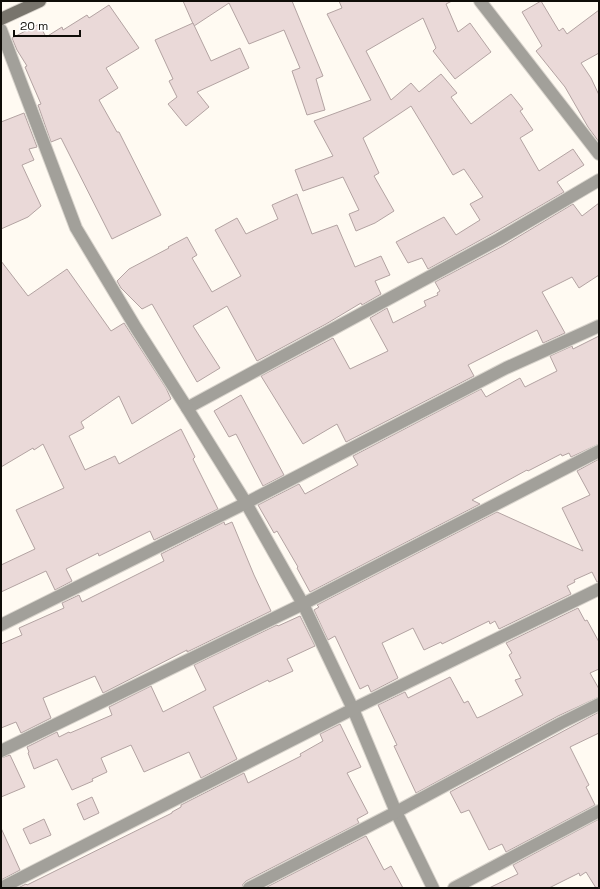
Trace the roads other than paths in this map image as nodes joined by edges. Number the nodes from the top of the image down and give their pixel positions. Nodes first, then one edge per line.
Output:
1 (40, 1) edge
2 (480, 1) edge
3 (1, 19) edge
4 (1, 30) edge
5 (599, 154) edge
6 (599, 180) edge
7 (599, 326) edge
8 (187, 408) junction
9 (599, 451) edge
10 (246, 503) junction
11 (599, 589) edge
12 (303, 604) junction
13 (1, 625) edge
14 (599, 704) edge
15 (353, 709) junction
16 (1, 751) edge
17 (599, 811) edge
18 (396, 812) junction
19 (1, 888) edge
20 (249, 888) edge
21 (433, 888) edge
22 (454, 888) edge

1 - 3 main road
2 - 5 street
4 - 8 street
6 - 8 street
7 - 10 street
8 - 10 street
9 - 12 street
10 - 12 street
10 - 13 street
11 - 15 street
12 - 15 street
12 - 16 street
14 - 18 street
15 - 18 street
15 - 19 street
17 - 22 street
18 - 20 street
18 - 21 street

